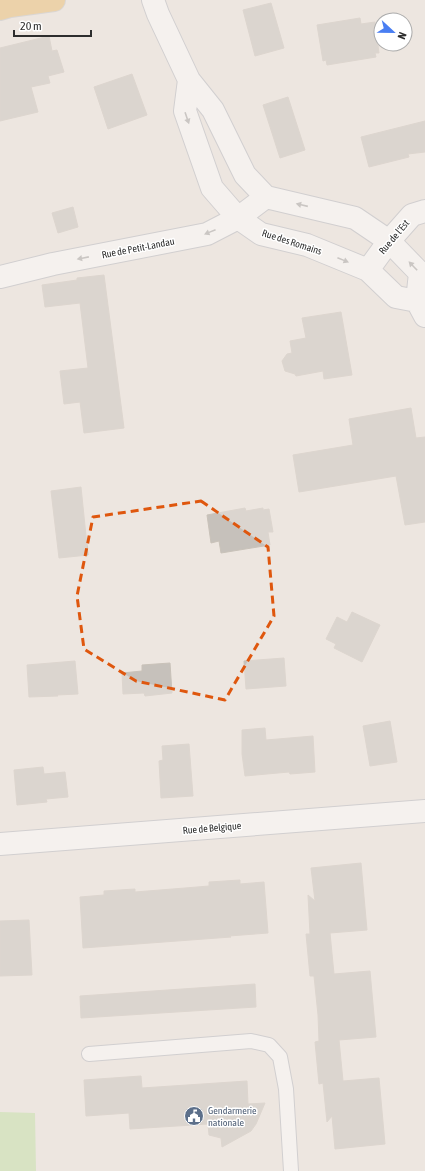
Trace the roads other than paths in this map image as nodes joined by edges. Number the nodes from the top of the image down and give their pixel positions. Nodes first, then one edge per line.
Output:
1 (54, 0) edge
2 (153, 0) edge
3 (3, 6) edge
4 (189, 80) junction
5 (266, 197) junction
6 (425, 211) edge
7 (238, 218) junction
8 (389, 241) junction
9 (368, 270) junction
10 (0, 277) edge
11 (421, 309) edge
12 (425, 811) edge
13 (0, 844) edge
14 (89, 1054) dead end
15 (291, 1171) edge

1 - 3 main road
2 - 4 street
4 - 5 street
4 -> 7 street, Rue des Romains
5 - 7 street, Rue de Petit-Landau
8 -> 5 street, Rue des Romains
6 - 8 street, Rue de l'Est
7 -> 9 street, Rue des Romains
7 -> 10 street, Rue de Petit-Landau
8 - 9 street, Rue de l'Est
11 -> 8 street, Rue des Romains
9 - 11 street, Rue des Romains
12 - 13 street, Rue de Belgique
14 - 15 lane

